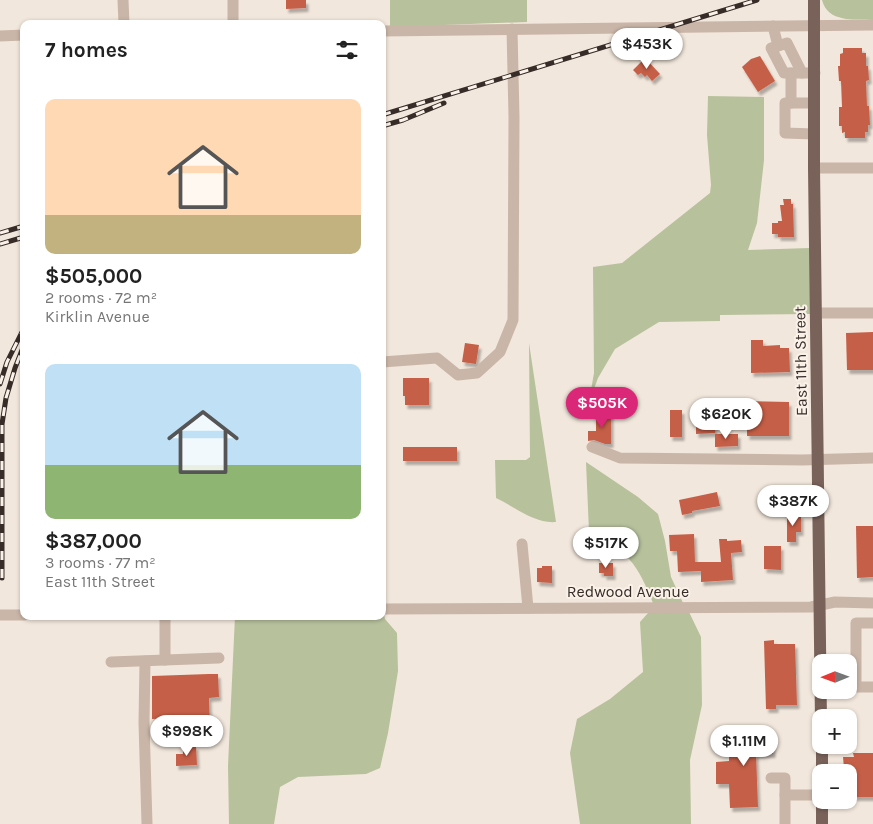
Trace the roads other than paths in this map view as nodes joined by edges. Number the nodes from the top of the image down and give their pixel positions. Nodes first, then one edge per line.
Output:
1 (123, 0) edge
2 (233, 0) edge
3 (814, 0) edge
4 (124, 20) edge
5 (233, 20) edge
6 (873, 25) edge
7 (773, 26) junction
8 (814, 26) junction
9 (512, 29) junction
10 (386, 31) edge
11 (20, 35) edge
12 (0, 36) edge
13 (778, 46) junction
14 (787, 60) junction
15 (802, 73) junction
16 (791, 103) junction
17 (814, 103) junction
18 (814, 134) junction
19 (814, 168) junction
20 (873, 168) edge
21 (873, 312) edge
22 (816, 313) junction
23 (386, 362) edge
24 (592, 447) dead end
25 (873, 458) edge
26 (818, 459) junction
27 (522, 544) dead end
28 (873, 602) edge
29 (820, 605) junction
30 (528, 608) junction
31 (386, 609) edge
32 (0, 615) edge
33 (20, 615) edge
34 (165, 620) edge
35 (873, 623) edge
36 (821, 654) edge
37 (854, 654) edge
38 (219, 658) dead end
39 (165, 660) junction
40 (145, 661) junction
41 (111, 662) dead end
42 (858, 687) edge
43 (873, 687) edge
44 (771, 778) dead end
45 (785, 795) junction
46 (812, 795) edge
47 (822, 809) edge
48 (147, 824) edge
49 (785, 824) edge
50 (822, 824) edge

1 - 4 street
2 - 5 street
3 - 8 main road, East 11th Street
6 - 8 street
7 - 8 street
7 - 9 street
7 - 13 street
8 - 15 main road, East 11th Street
9 - 10 street
9 - 23 street
11 - 12 street
13 - 14 street
13 - 14 street
14 - 15 street
14 - 15 street
15 - 16 street
15 - 17 main road, East 11th Street
16 - 17 street
16 - 18 street
17 - 18 main road, East 11th Street
18 - 19 main road, East 11th Street
19 - 20 street
19 - 22 main road, East 11th Street
21 - 22 street
22 - 26 main road, East 11th Street
24 - 26 street
25 - 26 street
26 - 29 main road, East 11th Street
27 - 30 street
28 - 29 street, Redwood Avenue
29 - 30 street, Redwood Avenue
29 - 36 main road, East 11th Street
30 - 31 street, Redwood Avenue
32 - 33 street
34 - 39 street
35 - 37 street
38 - 39 street
39 - 40 street
40 - 41 street
40 - 48 street
42 - 43 street
44 - 45 street
45 - 46 street
45 - 49 street
47 - 50 main road

